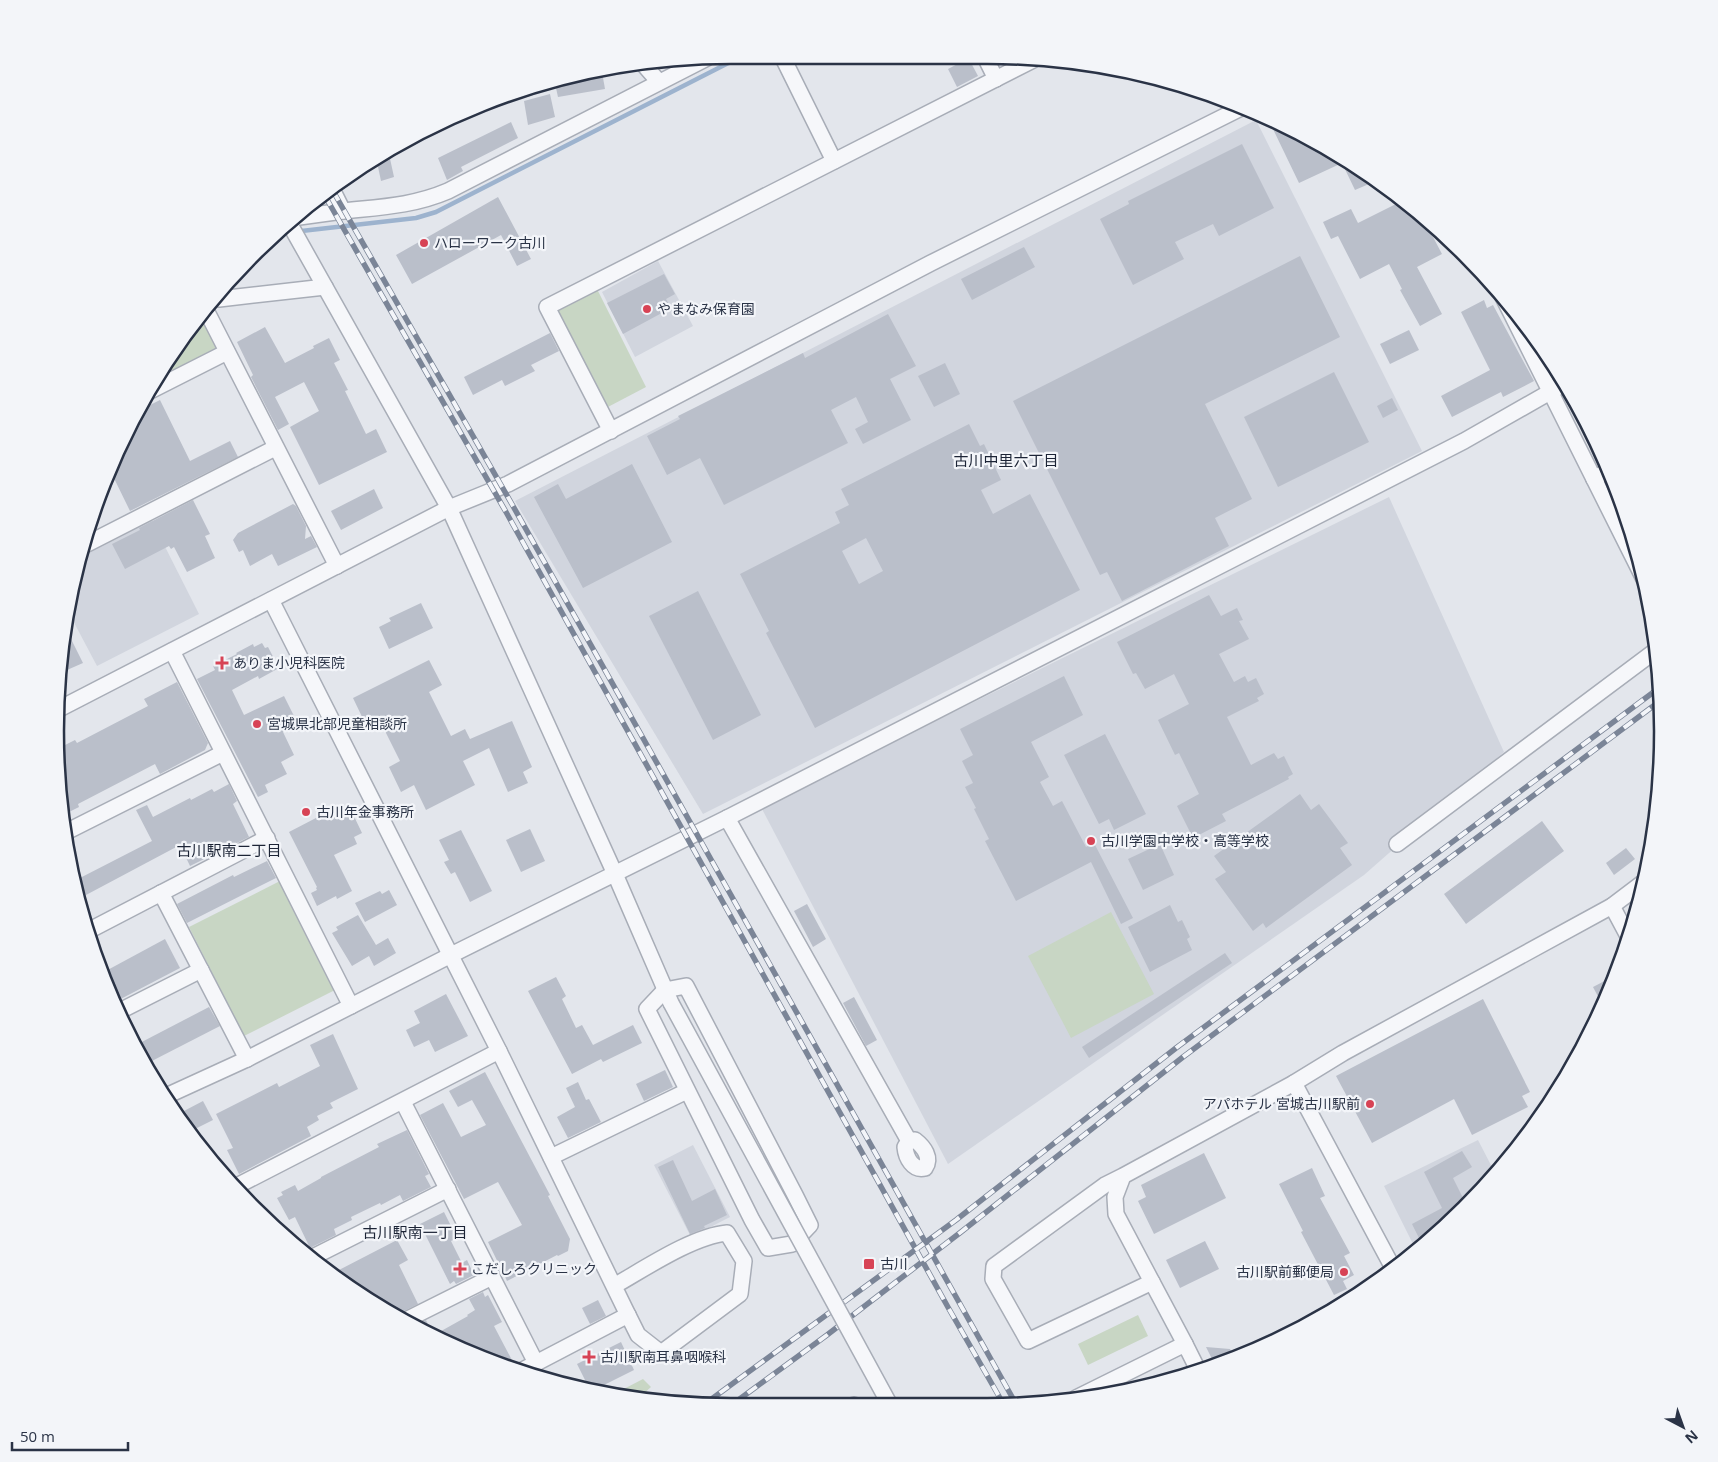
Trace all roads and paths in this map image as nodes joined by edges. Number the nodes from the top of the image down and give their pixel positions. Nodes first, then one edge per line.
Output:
1 (786, 64) edge
2 (989, 64) edge
3 (686, 65) edge
4 (1024, 65) edge
5 (648, 69) edge
6 (996, 79) junction
7 (659, 82) junction
8 (1233, 111) edge
9 (834, 161) junction
10 (334, 195) edge
11 (343, 211) junction
12 (305, 218) edge
13 (293, 228) edge
14 (325, 287) junction
15 (224, 297) edge
16 (209, 316) edge
17 (1518, 328) edge
18 (227, 352) junction
19 (160, 386) edge
20 (1559, 387) edge
21 (1550, 392) junction
22 (611, 432) junction
23 (275, 448) junction
24 (1602, 474) edge
25 (1594, 479) junction
26 (449, 508) junction
27 (91, 542) edge
28 (1630, 552) edge
29 (337, 566) junction
30 (271, 600) junction
31 (172, 651) junction
32 (1650, 655) edge
33 (65, 706) edge
34 (223, 753) junction
35 (727, 818) junction
36 (71, 829) edge
37 (267, 838) junction
38 (1397, 844) dead end
39 (615, 874) junction
40 (1635, 888) edge
41 (161, 893) junction
42 (1612, 906) junction
43 (94, 928) edge
44 (1624, 929) edge
45 (450, 955) junction
46 (201, 970) junction
47 (668, 997) junction
48 (351, 1006) junction
49 (125, 1008) edge
50 (499, 1051) junction
51 (247, 1059) junction
52 (1294, 1084) junction
53 (688, 1091) junction
54 (171, 1095) edge
55 (403, 1102) junction
56 (909, 1141) dead end
57 (551, 1157) junction
58 (1122, 1176) junction
59 (241, 1184) edge
60 (448, 1189) junction
61 (318, 1254) edge
62 (1390, 1262) edge
63 (492, 1277) junction
64 (1152, 1282) junction
65 (614, 1286) junction
66 (628, 1315) junction
67 (413, 1317) edge
68 (1185, 1344) junction
69 (536, 1363) junction
70 (1195, 1365) edge
71 (529, 1367) edge
72 (1093, 1389) edge
73 (887, 1398) edge

1 - 9 street
2 - 6 street
3 - 7 street
4 - 6 street
5 - 7 street
6 - 9 street
7 - 11 street
8 - 22 street
9 - 22 street
10 - 11 street
11 - 12 street
13 - 14 street
14 - 15 street
14 - 26 street
16 - 18 street
17 - 21 street
18 - 19 street
18 - 23 street
20 - 21 street
21 - 25 street
21 - 35 street
22 - 26 street
23 - 27 street
23 - 29 street
24 - 25 street
25 - 28 street
26 - 29 street
26 - 39 street
29 - 30 street
30 - 31 street
30 - 45 street
31 - 33 street
31 - 34 street
32 - 38 street
34 - 36 street
34 - 37 street
35 - 39 street
35 - 56 street
37 - 41 street
37 - 48 street
39 - 45 street
39 - 47 street
40 - 42 street
41 - 43 street
41 - 46 street
42 - 44 street
42 - 52 street
45 - 48 street
45 - 50 street
46 - 49 street
46 - 51 street
47 - 53 street
47 - 53 street
47 - 73 street, bridge
48 - 51 street
50 - 55 street
50 - 57 street
51 - 54 street
52 - 58 street
52 - 62 street
53 - 57 street
55 - 59 street
55 - 60 street
57 - 65 street
58 - 64 street
58 - 64 street
60 - 61 street
60 - 63 street
63 - 67 street
63 - 69 street
64 - 68 street
65 - 66 street
65 - 66 street
66 - 69 street
68 - 70 street
68 - 72 street
69 - 71 street

